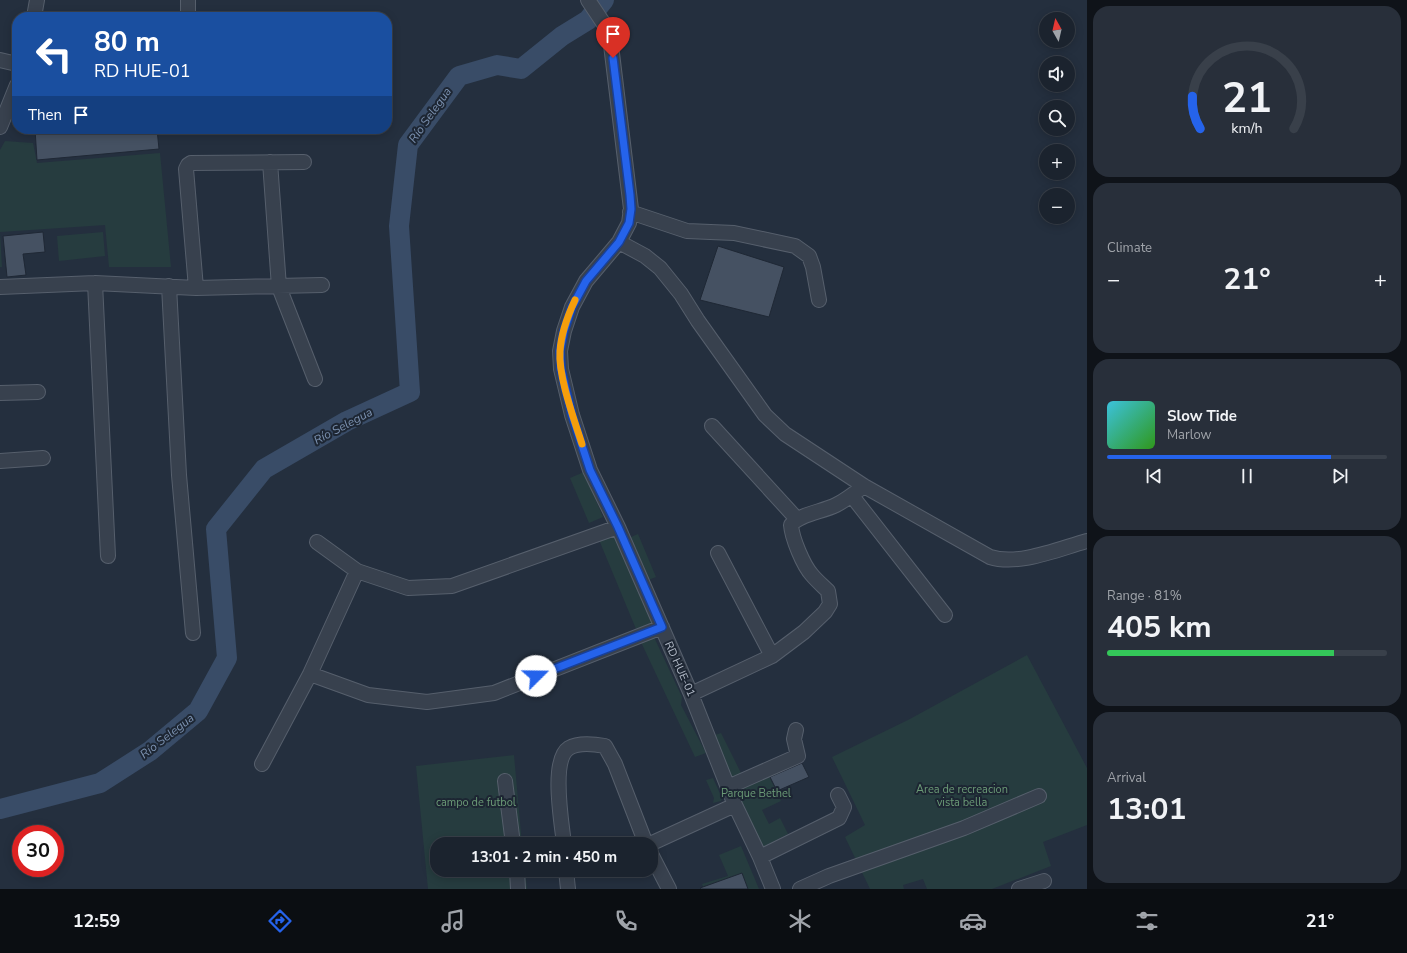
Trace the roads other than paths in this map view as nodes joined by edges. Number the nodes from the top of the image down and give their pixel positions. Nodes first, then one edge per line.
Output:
1 (37, 0) edge
2 (188, 0) edge
3 (588, 0) edge
4 (35, 12) edge
5 (188, 12) edge
6 (0, 60) edge
7 (12, 63) edge
8 (12, 97) edge
9 (0, 127) edge
10 (270, 162) junction
11 (304, 162) dead end
12 (630, 212) junction
13 (619, 242) junction
14 (95, 283) junction
15 (322, 285) dead end
16 (169, 286) junction
17 (0, 287) edge
18 (279, 287) junction
19 (196, 288) junction
20 (818, 300) dead end
21 (315, 379) dead end
22 (38, 392) dead end
23 (0, 393) edge
24 (712, 426) dead end
25 (43, 458) dead end
26 (0, 461) edge
27 (864, 486) junction
28 (852, 496) junction
29 (796, 518) junction
30 (618, 527) junction
31 (317, 542) dead end
32 (1087, 542) edge
33 (718, 553) dead end
34 (108, 556) dead end
35 (357, 572) junction
36 (945, 615) dead end
37 (662, 627) junction
38 (193, 633) dead end
39 (772, 656) junction
40 (310, 674) junction
41 (692, 694) junction
42 (796, 730) dead end
43 (262, 764) dead end
44 (505, 781) dead end
45 (728, 787) junction
46 (838, 795) dead end
47 (1039, 796) dead end
48 (735, 805) junction
49 (512, 837) edge
50 (563, 837) edge
51 (643, 837) edge
52 (658, 840) edge
53 (760, 857) junction
54 (658, 868) edge
55 (517, 877) edge
56 (567, 877) edge
57 (1044, 881) dead end
58 (518, 889) edge
59 (568, 889) edge
60 (669, 889) edge
61 (773, 889) edge
62 (800, 889) edge
63 (1019, 889) edge

1 - 4 street
2 - 5 street
3 - 12 street, RD HUE-01
6 - 7 street
8 - 9 street
10 - 11 street
10 - 18 street
10 - 19 street
12 - 13 street, RD HUE-01
12 - 20 street
13 - 27 street
13 - 30 street, RD HUE-01
14 - 16 street
14 - 17 street
14 - 34 street
15 - 18 street
16 - 19 street
16 - 38 street
18 - 19 street
18 - 21 street
22 - 23 street
24 - 29 street
25 - 26 street
27 - 28 street
27 - 32 street
28 - 29 street
28 - 36 street
29 - 39 street
30 - 35 street
30 - 37 street, RD HUE-01
31 - 35 street
33 - 39 street
35 - 40 street
37 - 40 street
37 - 41 street, RD HUE-01
39 - 41 street
40 - 43 street
41 - 45 street, RD HUE-01
42 - 45 street
44 - 49 street
45 - 48 street, RD HUE-01
46 - 53 street
47 - 62 street
48 - 52 street
48 - 53 street, RD HUE-01
50 - 51 street
53 - 61 street, RD HUE-01
54 - 60 street
55 - 58 street
56 - 59 street
57 - 63 street

